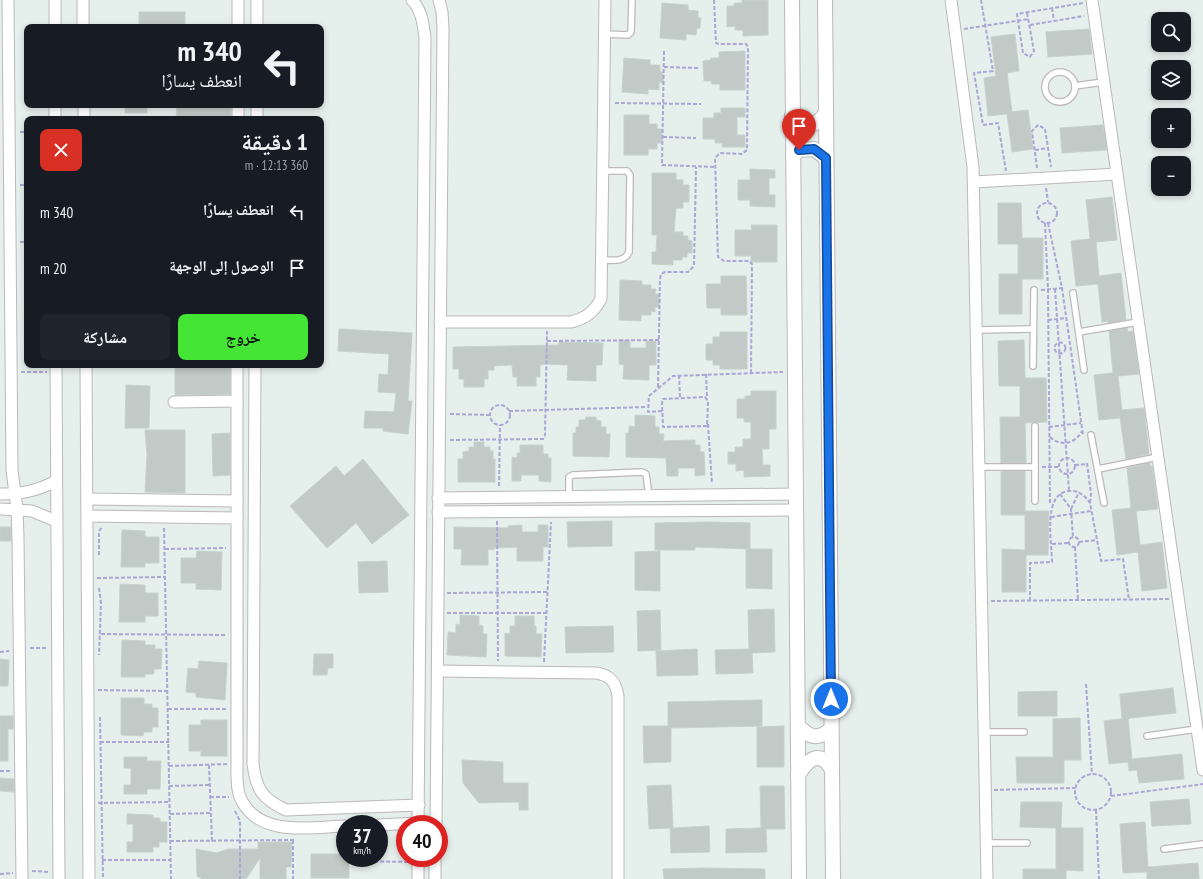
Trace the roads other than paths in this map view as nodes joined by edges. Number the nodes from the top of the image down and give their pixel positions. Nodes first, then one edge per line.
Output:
1 (8, 0) edge
2 (55, 0) edge
3 (83, 0) edge
4 (238, 0) edge
5 (257, 0) edge
6 (412, 0) edge
7 (439, 0) edge
8 (605, 0) edge
9 (632, 0) edge
10 (792, 0) edge
11 (825, 0) edge
12 (951, 0) edge
13 (1092, 1) edge
14 (55, 24) edge
15 (83, 24) edge
16 (238, 24) edge
17 (257, 24) edge
18 (604, 34) junction
19 (1104, 82) junction
20 (1075, 86) junction
21 (826, 112) junction
22 (792, 116) junction
23 (793, 155) junction
24 (826, 158) junction
25 (603, 171) junction
26 (1117, 174) junction
27 (974, 182) junction
28 (602, 260) junction
29 (1034, 290) road end
30 (1073, 293) road end
31 (440, 322) junction
32 (1138, 322) junction
33 (1033, 329) junction
34 (977, 330) junction
35 (1079, 332) junction
36 (1033, 366) dead end
37 (86, 368) edge
38 (56, 369) edge
39 (237, 369) edge
40 (255, 369) edge
41 (1084, 370) dead end
42 (237, 401) junction
43 (174, 402) dead end
44 (1035, 426) dead end
45 (1092, 434) dead end
46 (1158, 457) junction
47 (1035, 466) junction
48 (1097, 466) junction
49 (979, 467) junction
50 (56, 481) junction
51 (0, 494) edge
52 (15, 494) junction
53 (796, 494) junction
54 (649, 496) junction
55 (569, 497) junction
56 (438, 498) junction
57 (88, 499) junction
58 (237, 501) junction
59 (1035, 501) dead end
60 (1104, 503) dead end
61 (0, 509) edge
62 (17, 509) junction
63 (796, 510) junction
64 (438, 512) junction
65 (88, 516) junction
66 (237, 518) junction
67 (56, 521) junction
68 (237, 640) junction
69 (254, 644) junction
70 (438, 671) junction
71 (798, 726) junction
72 (831, 729) junction
73 (1197, 729) junction
74 (984, 732) junction
75 (1024, 732) dead end
76 (1147, 736) dead end
77 (832, 770) junction
78 (1203, 770) edge
79 (798, 775) junction
80 (419, 805) junction
81 (418, 815) edge
82 (436, 815) edge
83 (336, 826) edge
84 (987, 843) junction
85 (1027, 843) dead end
86 (1203, 844) edge
87 (1164, 849) dead end
88 (418, 867) edge
89 (435, 867) edge
90 (22, 875) edge
91 (59, 875) edge
92 (89, 879) edge
93 (418, 879) edge
94 (435, 879) edge
95 (618, 879) edge
96 (799, 879) edge
97 (833, 879) edge
98 (987, 879) edge

1 - 52 street
2 - 14 street
3 - 15 street
4 - 16 street
5 - 17 street
6 - 80 street
7 - 31 street
8 - 18 street
9 - 18 lane
10 - 22 street
11 - 21 street
12 - 27 street
13 - 19 street
18 - 25 street
19 - 20 lane
19 - 26 street
20 - 20 lane
21 - 22 street
21 - 24 street
22 - 23 street
23 - 24 street
23 - 53 street
24 - 72 street
25 - 28 street
25 - 28 lane
26 - 27 street
26 - 32 street
27 - 34 street
28 - 31 street
29 - 33 lane
30 - 35 lane
31 - 56 street
32 - 35 lane
32 - 46 street
33 - 34 lane
33 - 36 lane
34 - 49 street
35 - 41 lane
37 - 57 street
38 - 50 street
39 - 40 street
39 - 42 street
40 - 69 street
42 - 43 street
42 - 58 street
44 - 47 lane
45 - 48 lane
46 - 48 lane
46 - 73 street
47 - 49 lane
47 - 59 lane
48 - 60 lane
49 - 74 street
50 - 52 street
50 - 67 street
51 - 52 street
52 - 62 street
53 - 54 street
53 - 63 street
54 - 55 street
54 - 55 lane
55 - 56 street
56 - 64 street
57 - 58 street
57 - 65 street
58 - 66 street
61 - 62 street
62 - 67 street
62 - 90 street
63 - 64 street
63 - 71 street
64 - 70 street
65 - 66 street
65 - 92 street
66 - 68 street
67 - 91 street
68 - 69 street
68 - 83 street
69 - 80 street
70 - 82 street
70 - 95 street
71 - 72 street
71 - 79 street
72 - 77 street
73 - 76 lane
73 - 78 street
74 - 75 lane
74 - 84 street
77 - 79 street
77 - 97 street
79 - 96 street
80 - 81 street
84 - 85 lane
84 - 98 street
86 - 87 lane
88 - 93 street
89 - 94 street

